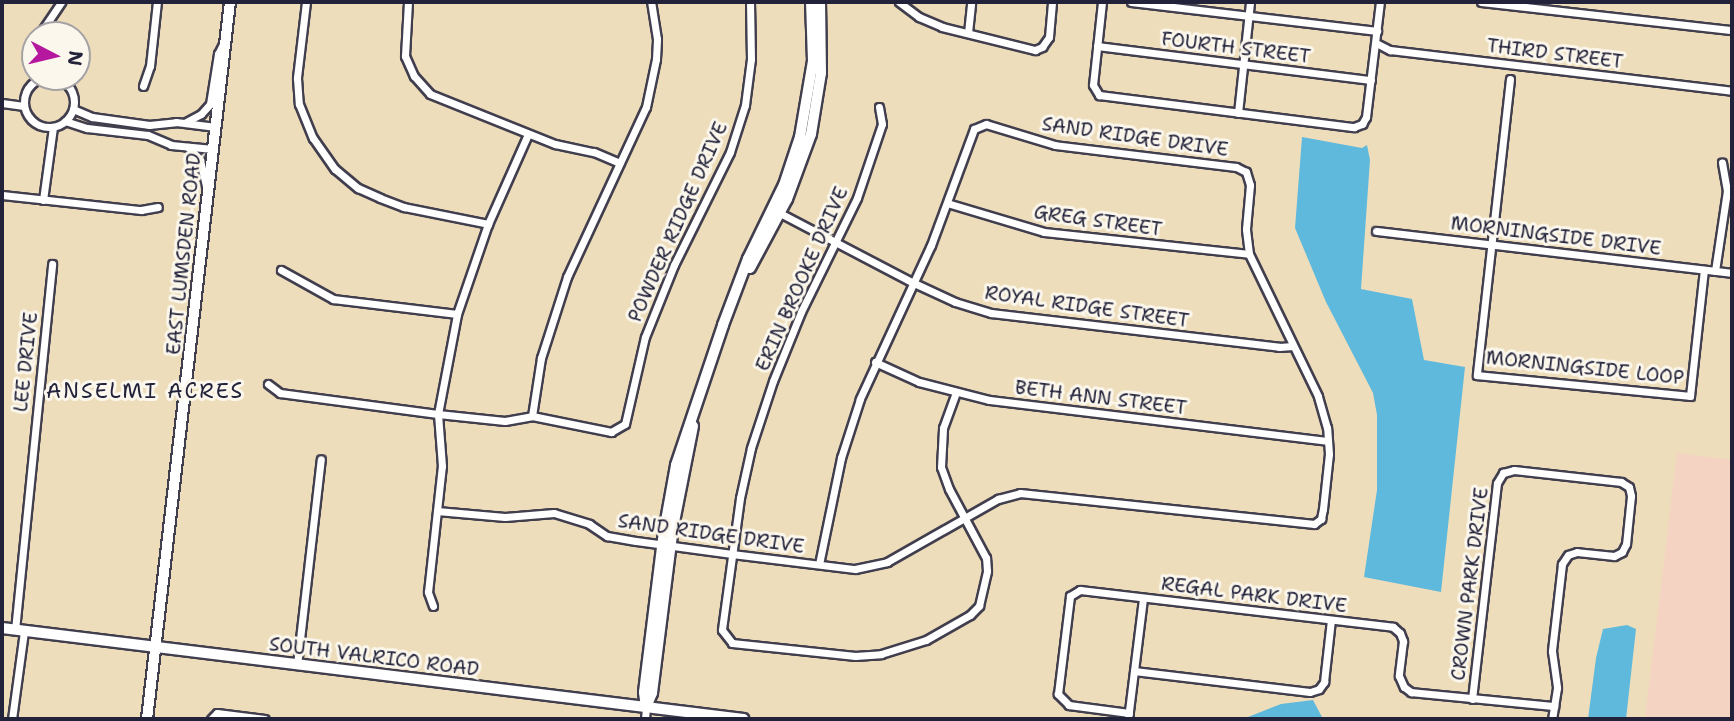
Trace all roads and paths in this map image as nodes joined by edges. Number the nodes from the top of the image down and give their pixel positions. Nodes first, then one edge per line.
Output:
1 (61, 2) edge
2 (157, 2) edge
3 (230, 2) edge
4 (306, 2) edge
5 (408, 2) edge
6 (651, 2) edge
7 (750, 2) edge
8 (811, 2) edge
9 (820, 2) edge
10 (899, 2) edge
11 (971, 2) edge
12 (1052, 2) edge
13 (1102, 2) edge
14 (1131, 2) edge
15 (1250, 2) edge
16 (1380, 2) edge
17 (1481, 2) edge
18 (1249, 16) junction
19 (48, 21) edge
20 (1732, 30) edge
21 (1377, 32) junction
22 (968, 33) junction
23 (226, 37) junction
24 (1376, 43) junction
25 (1097, 46) junction
26 (1244, 65) junction
27 (1510, 79) dead end
28 (1371, 80) junction
29 (143, 86) dead end
30 (27, 91) edge
31 (70, 91) edge
32 (1732, 91) edge
33 (2, 103) edge
34 (24, 106) junction
35 (879, 107) dead end
36 (73, 109) junction
37 (1238, 113) junction
38 (65, 121) junction
39 (183, 123) junction
40 (52, 127) junction
41 (216, 127) junction
42 (528, 134) junction
43 (188, 146) junction
44 (213, 149) junction
45 (1722, 162) dead end
46 (620, 163) junction
47 (2, 195) edge
48 (208, 196) junction
49 (43, 200) junction
50 (947, 203) junction
51 (158, 207) dead end
52 (776, 212) junction
53 (488, 224) junction
54 (1376, 231) dead end
55 (836, 244) junction
56 (1491, 245) junction
57 (1249, 254) junction
58 (52, 264) dead end
59 (281, 270) dead end
60 (1704, 270) junction
61 (1715, 271) junction
62 (1732, 273) edge
63 (914, 283) junction
64 (457, 314) junction
65 (1293, 345) junction
66 (875, 362) junction
67 (268, 384) dead end
68 (956, 393) junction
69 (438, 414) junction
70 (532, 416) junction
71 (1328, 441) junction
72 (321, 458) dead end
73 (437, 511) junction
74 (964, 517) junction
75 (667, 545) junction
76 (732, 554) junction
77 (819, 564) junction
78 (1143, 598) junction
79 (433, 606) dead end
80 (1331, 620) junction
81 (2, 628) edge
82 (20, 630) junction
83 (157, 648) junction
84 (297, 665) junction
85 (1134, 671) junction
86 (1472, 699) junction
87 (1554, 706) junction
88 (646, 707) junction
89 (1128, 716) edge
90 (12, 719) edge
91 (147, 719) edge
92 (211, 719) edge
93 (265, 719) edge
94 (645, 719) edge
95 (743, 719) edge
96 (1552, 719) edge

1 - 19 street
2 - 29 street
3 - 23 street, EAST LUMSDEN ROAD
4 - 53 street
5 - 42 street
6 - 46 street
7 - 70 street, POWDER RIDGE DRIVE
8 - 52 street
9 - 52 street
10 - 22 street
11 - 22 street
12 - 22 street
13 - 25 street
14 - 18 street
15 - 18 street
16 - 21 street
17 - 20 street
18 - 21 street
18 - 26 street
21 - 24 street
23 - 39 street
23 - 41 street, EAST LUMSDEN ROAD
24 - 28 street
24 - 32 street, THIRD STREET
25 - 26 street, FOURTH STREET
25 - 37 street
26 - 28 street, FOURTH STREET
26 - 37 street
27 - 56 street, MORNINGSIDE LOOP
28 - 37 street
30 - 34 street
31 - 36 street
33 - 34 street
34 - 40 street
35 - 55 street, ERIN BROOKE DRIVE
36 - 38 street
36 - 39 street
38 - 40 street
38 - 43 street
39 - 41 street
40 - 49 street
41 - 44 street, EAST LUMSDEN ROAD
42 - 46 street
42 - 53 street
43 - 44 street
43 - 48 street
44 - 48 street, EAST LUMSDEN ROAD
45 - 61 street
46 - 70 street
47 - 49 street
48 - 83 street, EAST LUMSDEN ROAD
49 - 51 street
50 - 57 street, GREG STREET
50 - 57 street, SAND RIDGE DRIVE
50 - 63 street, SAND RIDGE DRIVE
52 - 55 street, ROYAL RIDGE STREET
52 - 75 street
53 - 64 street
54 - 56 street, MORNINGSIDE DRIVE
55 - 63 street, ROYAL RIDGE STREET
55 - 76 street, ERIN BROOKE DRIVE
56 - 60 street, MORNINGSIDE DRIVE
56 - 60 street, MORNINGSIDE LOOP
57 - 65 street, SAND RIDGE DRIVE
58 - 82 street, LEE DRIVE
59 - 64 street
60 - 61 street, MORNINGSIDE DRIVE
61 - 62 street, MORNINGSIDE DRIVE
63 - 65 street, ROYAL RIDGE STREET
63 - 66 street, SAND RIDGE DRIVE
64 - 69 street
65 - 71 street, SAND RIDGE DRIVE
66 - 68 street, BETH ANN STREET
66 - 77 street, SAND RIDGE DRIVE
67 - 69 street, POWDER RIDGE DRIVE
68 - 71 street, BETH ANN STREET
68 - 74 street, ERIN BROOKE DRIVE
69 - 70 street, POWDER RIDGE DRIVE
69 - 73 street
71 - 74 street, SAND RIDGE DRIVE
72 - 84 street
73 - 75 street, SAND RIDGE DRIVE
73 - 79 street
74 - 76 street, ERIN BROOKE DRIVE
74 - 77 street, SAND RIDGE DRIVE
75 - 76 street, SAND RIDGE DRIVE
75 - 88 street
76 - 77 street, SAND RIDGE DRIVE
78 - 80 street, REGAL PARK DRIVE
78 - 85 street
78 - 89 street, REGAL PARK DRIVE
80 - 85 street
80 - 86 street, REGAL PARK DRIVE
81 - 82 street, SOUTH VALRICO ROAD
82 - 83 street, SOUTH VALRICO ROAD
82 - 90 street, LEE DRIVE
83 - 84 street, SOUTH VALRICO ROAD
83 - 91 street, EAST LUMSDEN ROAD
84 - 88 street, SOUTH VALRICO ROAD
85 - 89 street
86 - 87 street, REGAL PARK DRIVE
86 - 87 street, CROWN PARK DRIVE
87 - 96 street, CROWN PARK DRIVE
88 - 94 street
88 - 95 street, SOUTH VALRICO ROAD
92 - 93 street

